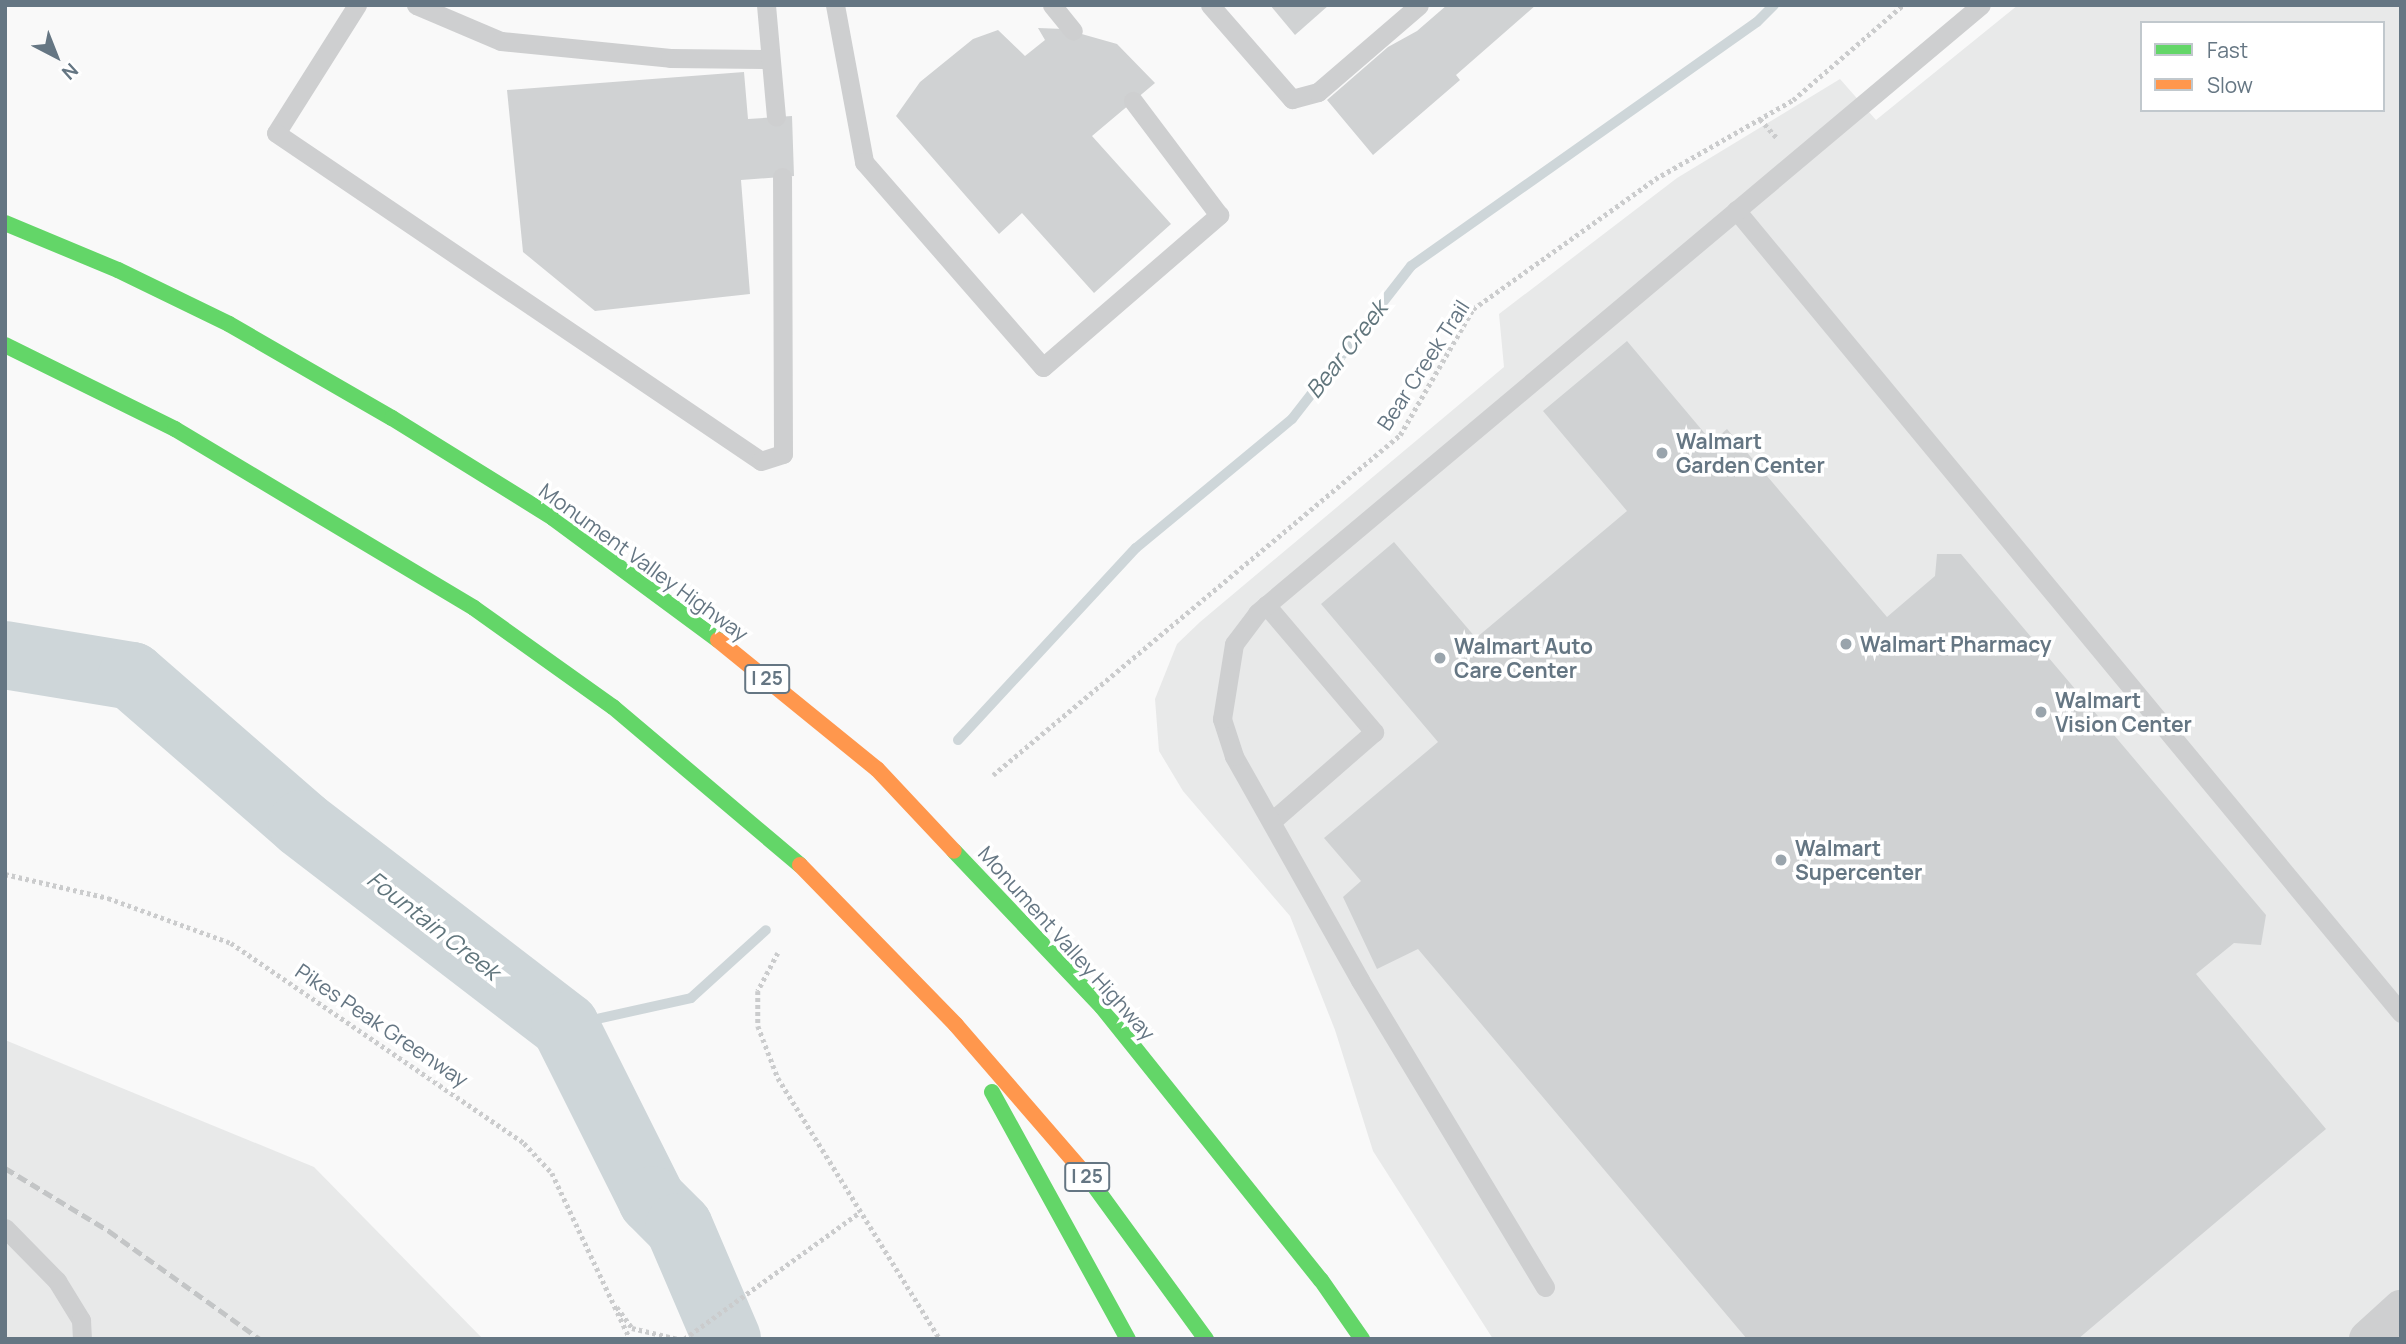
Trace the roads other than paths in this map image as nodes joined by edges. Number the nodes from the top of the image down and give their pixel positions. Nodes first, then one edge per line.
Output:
1 (357, 5) edge
2 (416, 5) edge
3 (766, 5) edge
4 (835, 5) edge
5 (1052, 5) edge
6 (1210, 5) edge
7 (1419, 5) edge
8 (1981, 5) edge
9 (1073, 31) dead end
10 (769, 59) junction
11 (1133, 102) dead end
12 (776, 117) dead end
13 (782, 177) dead end
14 (1736, 210) junction
15 (5, 223) edge
16 (5, 345) edge
17 (1266, 605) junction
18 (1272, 821) junction
19 (2401, 1013) edge
20 (956, 1025) junction
21 (5, 1227) edge
22 (1545, 1287) dead end
23 (2401, 1309) edge
24 (82, 1339) edge
25 (1128, 1339) edge
26 (1206, 1339) edge
27 (1362, 1339) edge
28 (2368, 1339) edge

1 - 13 lane
2 - 10 lane
3 - 10 lane
4 - 11 lane
5 - 9 lane
6 - 7 lane
8 - 14 lane
10 - 12 lane
14 - 17 lane
14 - 19 lane
15 - 27 highway, Monument Valley Highway / I 25
16 - 20 highway, I 25
17 - 18 lane
17 - 18 lane
18 - 22 lane
20 - 25 highway
20 - 26 highway, I 25
21 - 24 lane
23 - 28 street

